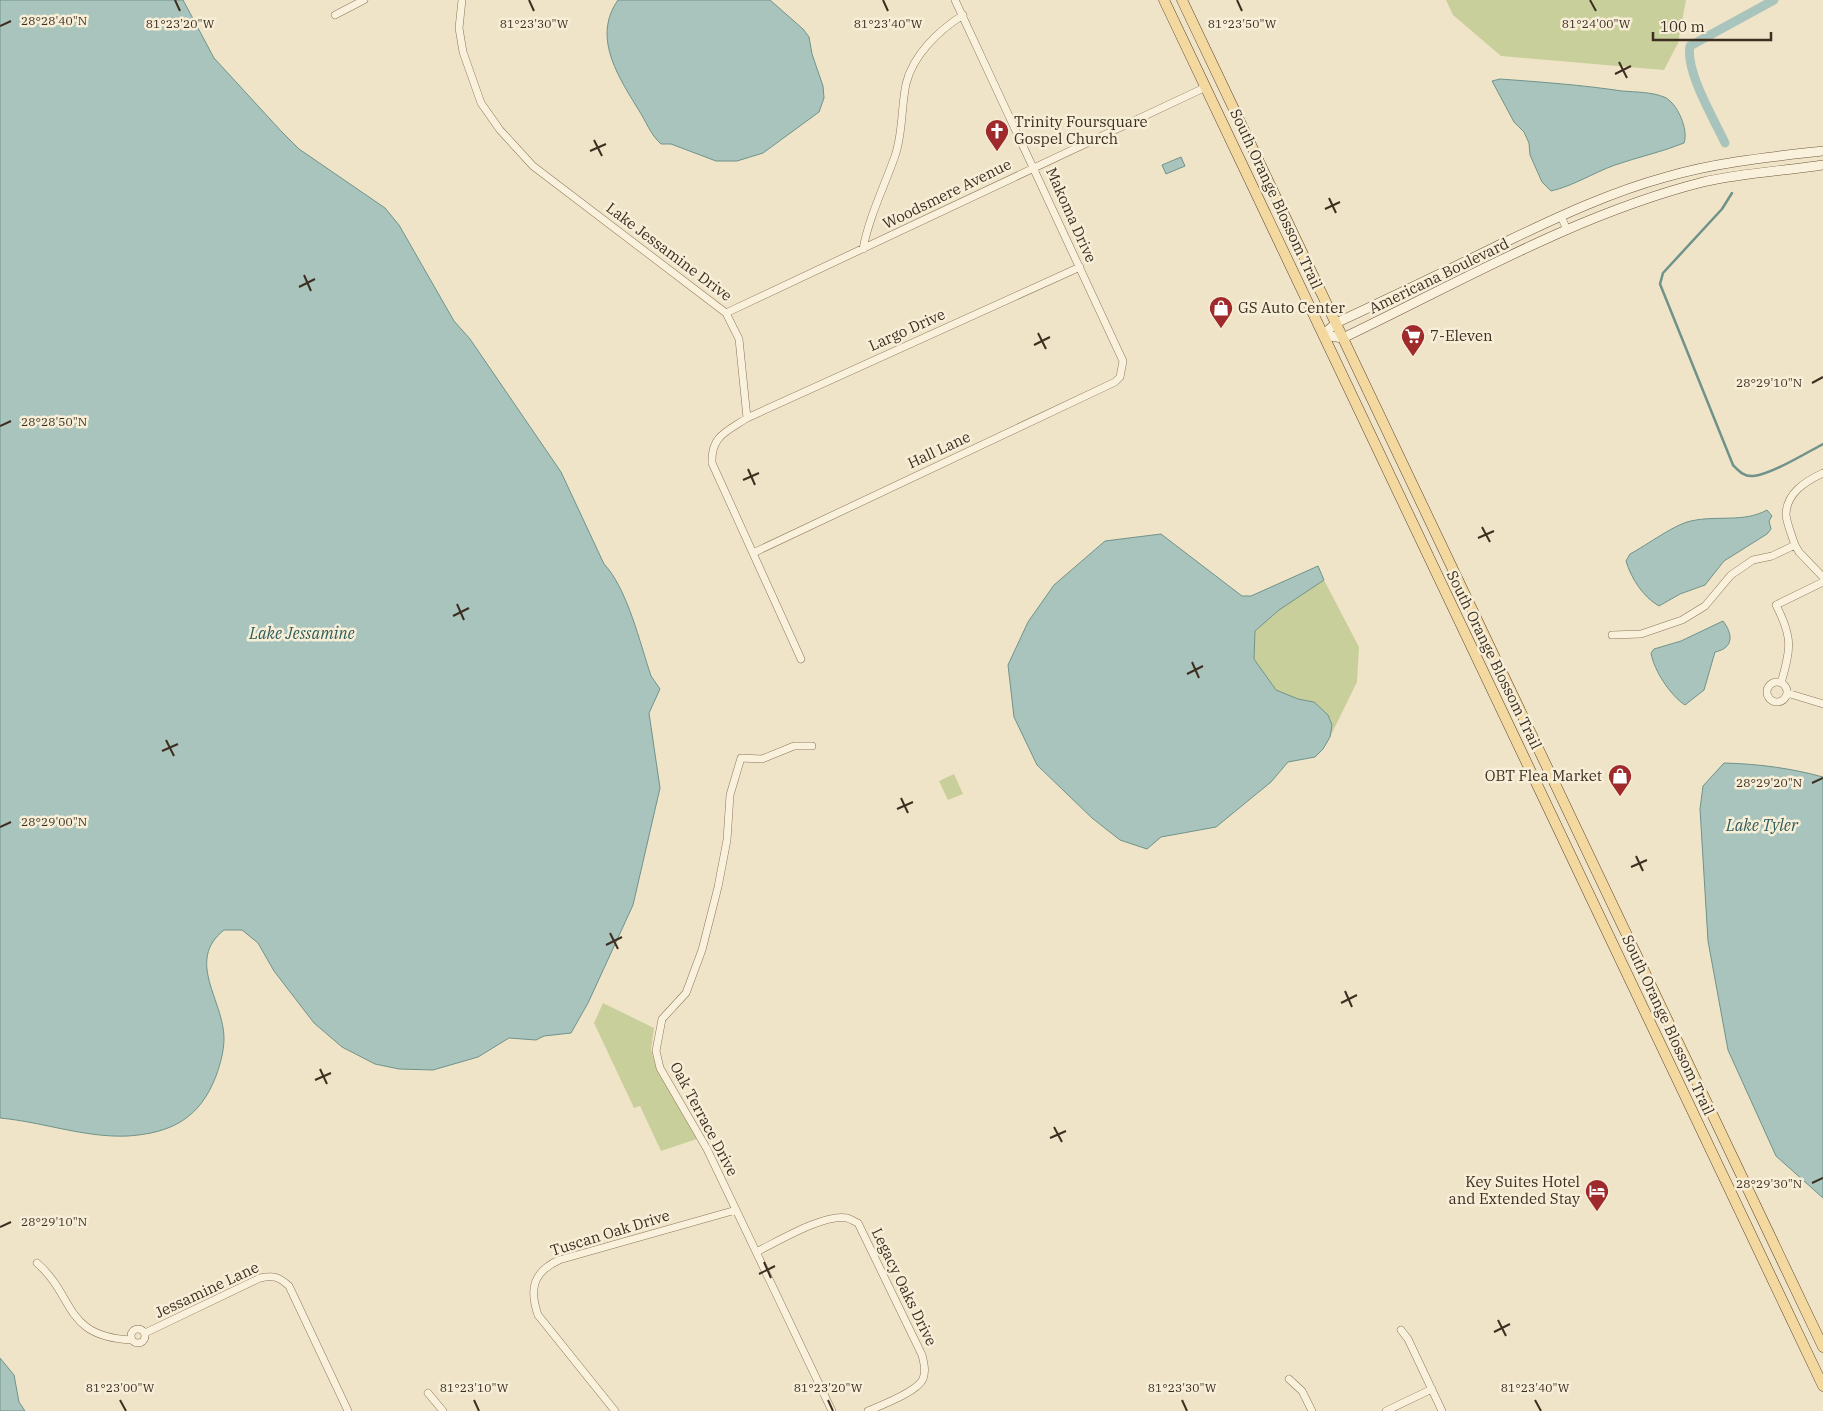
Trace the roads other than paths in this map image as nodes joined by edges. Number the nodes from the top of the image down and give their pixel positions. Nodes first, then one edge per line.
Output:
1 (364, 0) edge
2 (462, 0) edge
3 (956, 0) edge
4 (1164, 0) edge
5 (1182, 0) edge
6 (335, 15) dead end
7 (962, 15) junction
8 (1206, 87) junction
9 (1823, 151) edge
10 (1823, 165) edge
11 (1034, 167) junction
12 (1561, 216) junction
13 (1567, 230) junction
14 (863, 249) junction
15 (1466, 261) junction
16 (1080, 267) junction
17 (1473, 276) junction
18 (726, 312) junction
19 (1336, 323) junction
20 (1323, 335) junction
21 (1343, 338) junction
22 (1122, 361) joint
23 (747, 418) junction
24 (1823, 473) edge
25 (1795, 545) junction
26 (753, 553) junction
27 (1823, 577) edge
28 (1823, 582) edge
29 (1612, 635) dead end
30 (801, 658) dead end
31 (1481, 666) junction
32 (1781, 683) junction
33 (1508, 687) junction
34 (1787, 693) junction
35 (1823, 704) edge
36 (812, 746) dead end
37 (1552, 816) junction
38 (1580, 836) junction
39 (1679, 1083) junction
40 (1708, 1106) junction
41 (1701, 1129) junction
42 (1730, 1151) junction
43 (736, 1210) junction
44 (756, 1252) junction
45 (37, 1263) dead end
46 (1400, 1330) dead end
47 (145, 1333) junction
48 (132, 1340) junction
49 (1823, 1347) edge
50 (1289, 1379) dead end
51 (1823, 1386) edge
52 (1432, 1389) junction
53 (428, 1393) dead end
54 (348, 1411) edge
55 (443, 1411) edge
56 (615, 1411) edge
57 (832, 1411) edge
58 (868, 1411) edge
59 (1312, 1411) edge
60 (1386, 1411) edge
61 (1442, 1411) edge

1 - 6 street
2 - 18 street, Lake Jessamine Drive
3 - 7 street, Makoma Drive
4 - 8 main road, South Orange Blossom Trail
5 - 19 main road, South Orange Blossom Trail
7 - 11 street, Makoma Drive
7 - 14 street
8 - 11 street, Woodsmere Avenue
8 - 20 main road, South Orange Blossom Trail
9 - 12 main road, Americana Boulevard
10 - 13 main road, Americana Boulevard
11 - 14 street, Woodsmere Avenue
11 - 16 street, Makoma Drive
12 - 13 street
12 - 15 main road, Americana Boulevard
13 - 17 main road, Americana Boulevard
14 - 18 street, Woodsmere Avenue
15 - 17 street
15 - 19 main road, Americana Boulevard
16 - 22 street, Makoma Drive
16 - 23 street, Largo Drive
17 - 21 main road, Americana Boulevard
18 - 23 street, Lake Jessamine Drive
19 - 20 main road, Americana Boulevard
19 - 21 main road, South Orange Blossom Trail
20 - 21 main road
20 - 31 main road, South Orange Blossom Trail
21 - 33 main road, South Orange Blossom Trail
22 - 26 street, Hall Lane
23 - 26 street
24 - 25 street
25 - 27 street
25 - 29 street
26 - 30 street
28 - 32 street
31 - 33 main road
31 - 37 main road, South Orange Blossom Trail
32 - 34 street
32 - 34 street
33 - 38 main road, South Orange Blossom Trail
34 - 35 street
36 - 43 street, Oak Terrace Drive
37 - 38 main road
37 - 39 main road, South Orange Blossom Trail
38 - 40 main road, South Orange Blossom Trail
39 - 40 main road
39 - 41 main road, South Orange Blossom Trail
40 - 42 main road, South Orange Blossom Trail
41 - 42 main road
41 - 51 main road, South Orange Blossom Trail
42 - 49 main road, South Orange Blossom Trail
43 - 44 street, Oak Terrace Drive
43 - 56 street, Tuscan Oak Drive
44 - 57 street, Oak Terrace Drive
44 - 58 street, Legacy Oaks Drive
45 - 48 street
46 - 52 street
47 - 48 street, Jessamine Lane
47 - 48 street, Jessamine Lane
47 - 54 street, Jessamine Lane
50 - 59 street
52 - 60 street
52 - 61 street
53 - 55 street

